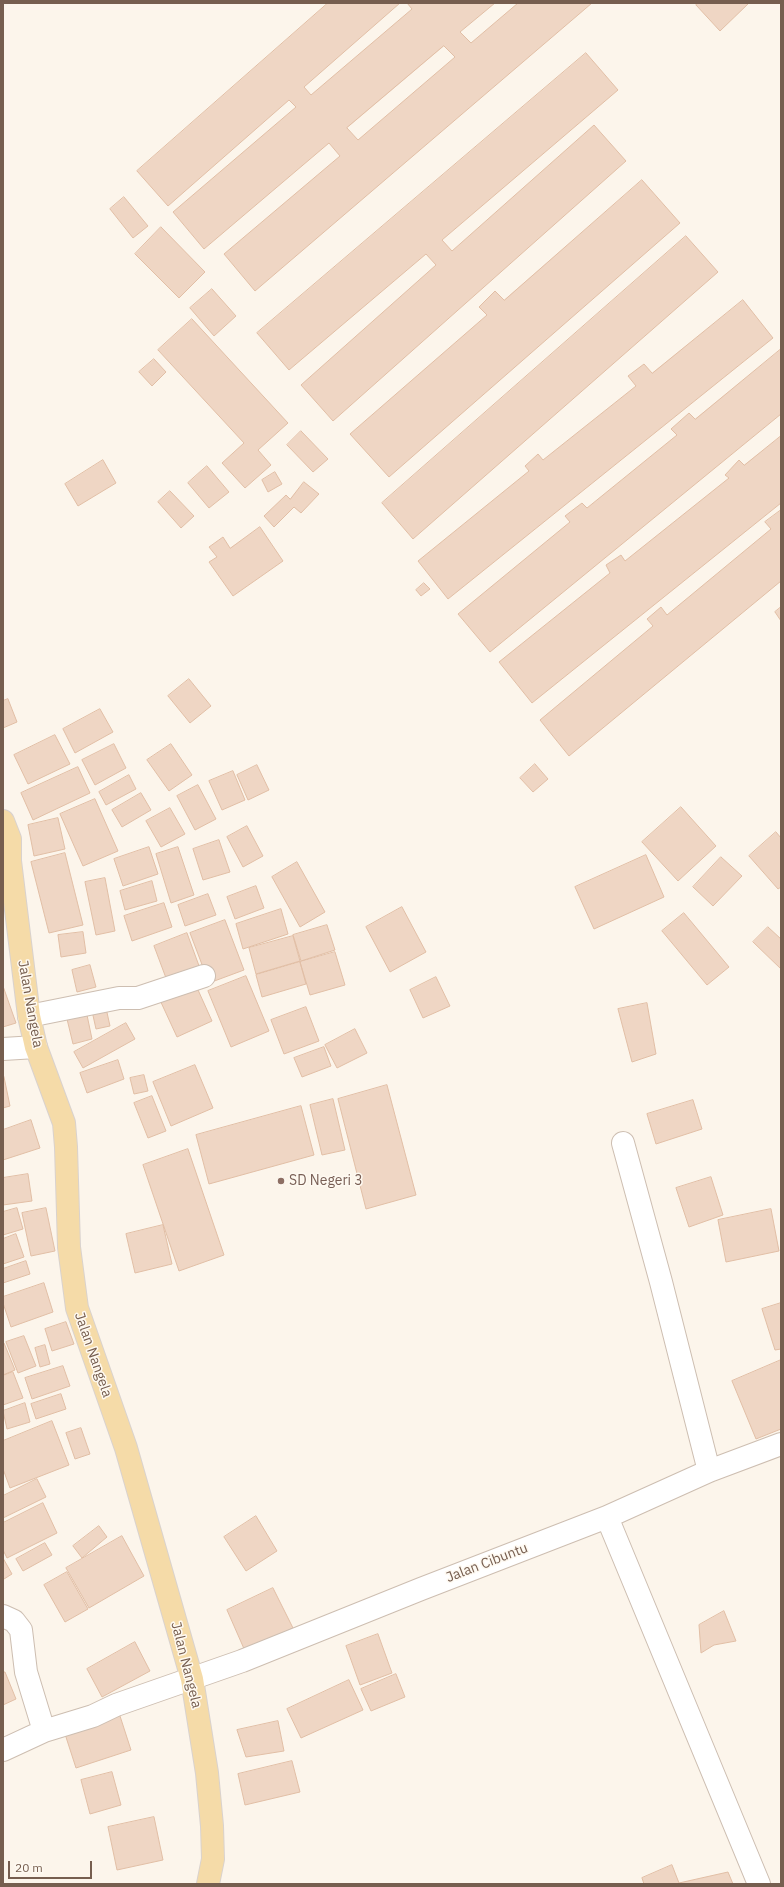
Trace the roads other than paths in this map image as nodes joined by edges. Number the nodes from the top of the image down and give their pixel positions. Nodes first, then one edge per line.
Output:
1 (3, 821) edge
2 (204, 976) dead end
3 (29, 1016) junction
4 (36, 1047) junction
5 (3, 1049) edge
6 (623, 1143) dead end
7 (781, 1444) edge
8 (709, 1470) junction
9 (606, 1517) junction
10 (3, 1616) edge
11 (192, 1679) junction
12 (44, 1731) junction
13 (3, 1750) edge
14 (208, 1884) edge
15 (759, 1884) edge

1 - 3 main road, Jalan Nangela
2 - 3 street
3 - 4 main road, Jalan Nangela
4 - 5 street
4 - 11 main road, Jalan Nangela
6 - 8 street
7 - 8 street, Jalan Cibuntu
8 - 9 street, Jalan Cibuntu
9 - 11 street, Jalan Cibuntu
9 - 15 street
10 - 12 street
11 - 12 street, Jalan Cibuntu
11 - 14 main road, Jalan Nangela
12 - 13 street, Jalan Cibuntu

